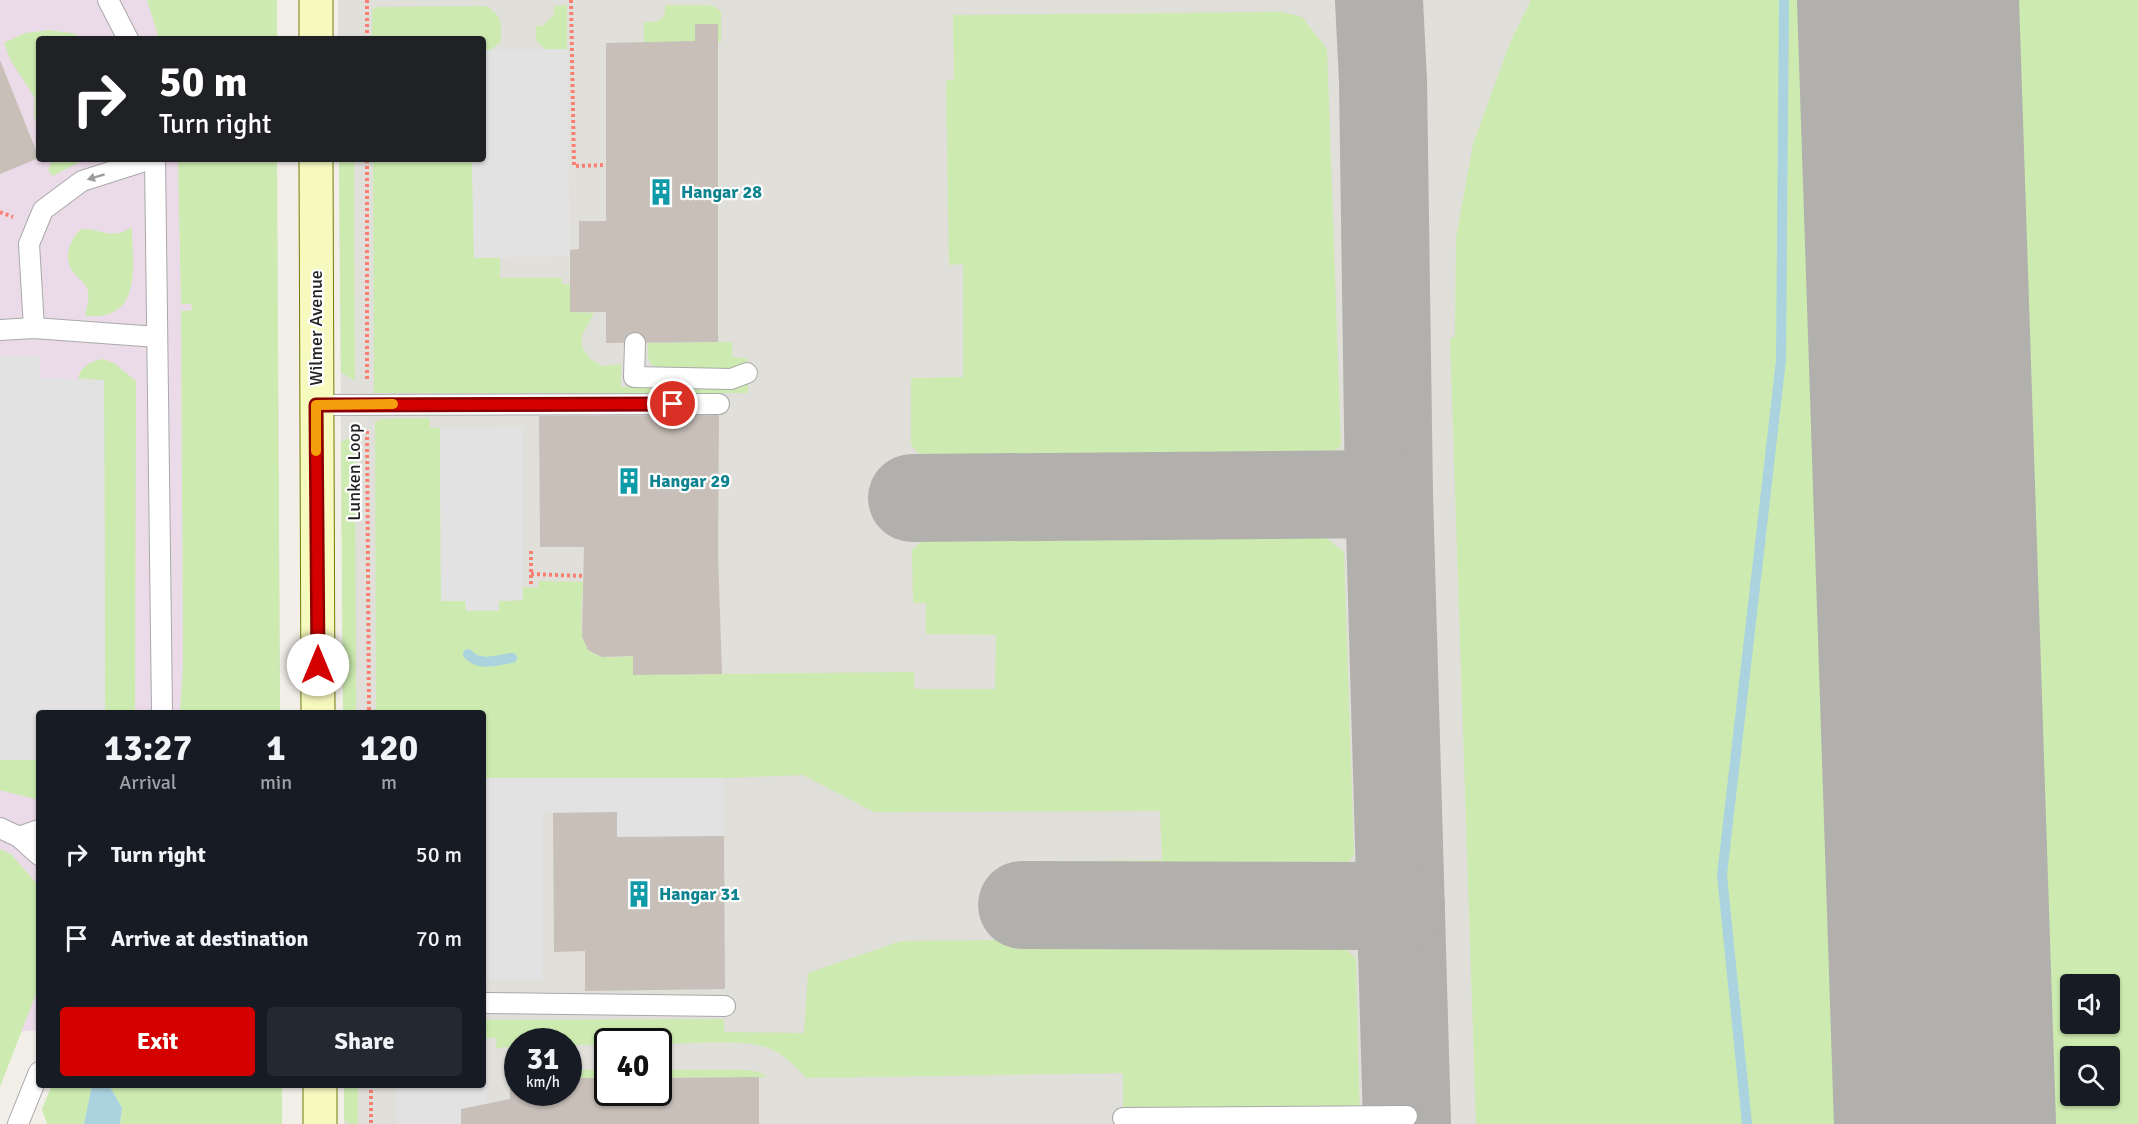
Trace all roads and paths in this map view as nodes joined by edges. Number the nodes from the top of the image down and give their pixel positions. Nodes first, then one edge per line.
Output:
1 (108, 0) edge
2 (316, 0) edge
3 (367, 0) edge
4 (571, 0) edge
5 (126, 36) edge
6 (316, 36) edge
7 (367, 36) edge
8 (143, 162) edge
9 (153, 162) edge
10 (316, 162) edge
11 (367, 162) edge
12 (606, 165) dead end
13 (34, 328) junction
14 (0, 330) edge
15 (157, 337) junction
16 (635, 343) dead end
17 (747, 373) dead end
18 (367, 404) junction
19 (719, 404) dead end
20 (316, 405) junction
21 (531, 551) dead end
22 (531, 574) junction
23 (583, 576) dead end
24 (531, 585) dead end
25 (162, 710) edge
26 (318, 710) edge
27 (369, 710) edge
28 (0, 828) edge
29 (36, 831) edge
30 (19, 837) junction
31 (36, 852) edge
32 (486, 1003) edge
33 (724, 1006) dead end
34 (36, 1079) edge
35 (320, 1088) edge
36 (371, 1088) edge
37 (1407, 1116) dead end
38 (1123, 1118) dead end
39 (18, 1124) edge
40 (320, 1124) edge
41 (371, 1124) edge

1 - 5 lane
2 - 6 street
3 - 7 path
4 - 12 path
8 -> 13 lane
9 - 15 lane
10 - 20 street, Wilmer Avenue
11 - 18 path, Lunken Loop
13 - 14 lane
13 - 15 lane
15 - 25 lane
16 - 17 lane
18 - 19 lane
18 - 20 lane
18 - 27 path, Lunken Loop
20 - 26 street, Wilmer Avenue
21 - 22 path
22 - 23 path
22 - 24 path
28 - 30 lane
29 - 30 lane
30 - 31 lane
32 - 33 lane
34 - 39 lane
35 - 40 street
36 - 41 path
37 - 38 lane

